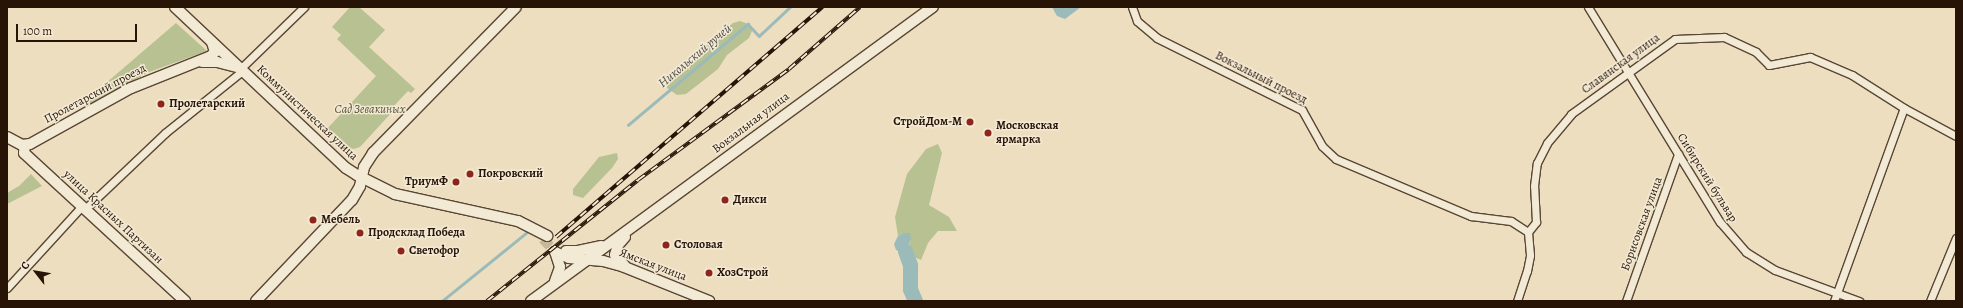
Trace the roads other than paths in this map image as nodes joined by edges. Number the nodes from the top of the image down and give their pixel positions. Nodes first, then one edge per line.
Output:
1 (175, 7) edge
2 (304, 7) edge
3 (933, 7) edge
4 (1132, 7) edge
5 (1588, 7) edge
6 (511, 8) edge
7 (212, 42) junction
8 (194, 63) junction
9 (240, 69) junction
10 (1628, 71) junction
11 (1904, 108) junction
12 (1956, 136) edge
13 (8, 138) edge
14 (25, 149) junction
15 (1678, 154) junction
16 (361, 178) junction
17 (84, 207) junction
18 (637, 226) junction
19 (1528, 232) junction
20 (545, 238) tunnel mouth
21 (1956, 238) edge
22 (609, 244) junction
23 (561, 250) junction
24 (585, 259) junction
25 (626, 268) junction
26 (554, 283) junction
27 (7, 288) edge
28 (1837, 293) junction
29 (185, 301) edge
30 (256, 301) edge
31 (531, 301) edge
32 (709, 301) edge
33 (1517, 301) edge
34 (1626, 301) edge
35 (1834, 301) edge
36 (1859, 301) edge
37 (1930, 301) edge

1 - 7 main road, Коммунистическая улица
2 - 9 street
3 - 18 main road, Вокзальная улица
4 - 19 street, Вокзальный проезд
5 - 10 street, Сибирский бульвар
6 - 16 main road
7 - 8 main road
7 - 9 main road, Коммунистическая улица
8 - 9 main road
8 - 14 main road, Пролетарский проезд
9 - 16 main road, Коммунистическая улица
9 - 17 street
10 - 11 street, Славянская улица
10 - 15 street, Сибирский бульвар
10 - 19 street, Славянская улица
11 - 12 street, Славянская улица
11 - 28 street
13 - 14 main road
14 - 17 main road, улица Красных Партизан
15 - 28 street, Сибирский бульвар
15 - 34 street, Борисовская улица
16 - 20 main road, Коммунистическая улица
16 - 30 main road
17 - 27 street
17 - 29 main road, улица Красных Партизан
18 - 22 main road, Вокзальная улица
18 - 25 main road
19 - 33 street, Славянская улица
21 - 37 street
22 - 23 main road
22 - 24 main road, Вокзальная улица
23 - 24 main road, Ямская улица
23 - 26 main road
24 - 25 main road, Ямская улица
24 - 26 main road, Вокзальная улица
25 - 32 main road, Ямская улица
26 - 31 main road, Вокзальная улица
28 - 35 street
28 - 36 street, Сибирский бульвар

